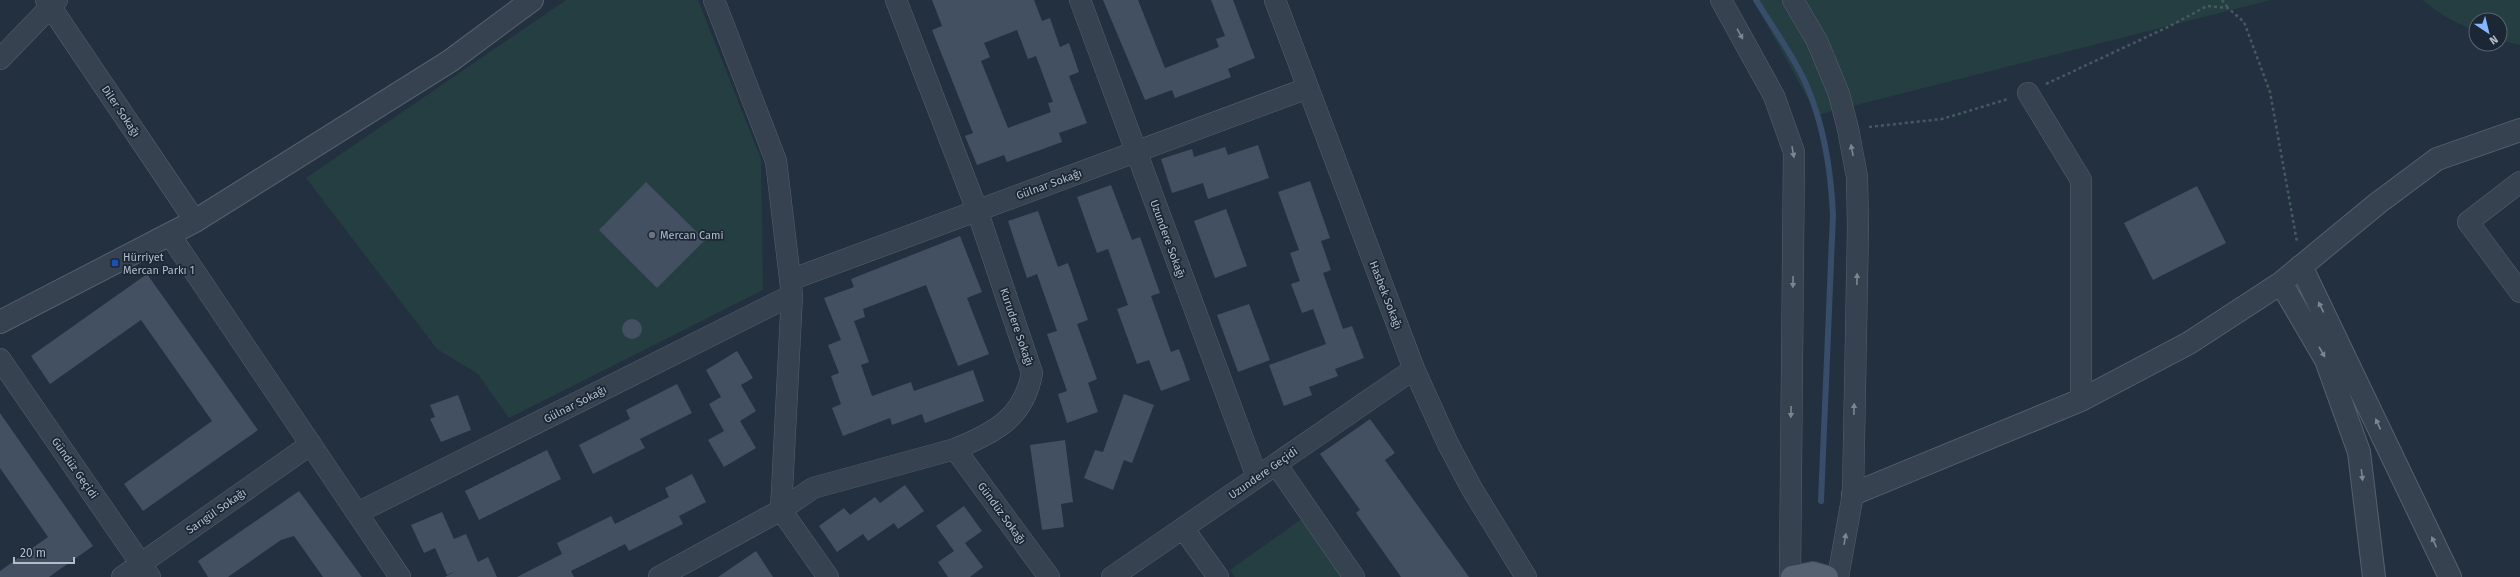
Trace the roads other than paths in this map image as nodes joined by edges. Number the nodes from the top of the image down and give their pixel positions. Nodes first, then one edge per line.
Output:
1 (532, 0) edge
2 (714, 0) edge
3 (896, 0) edge
4 (1080, 0) edge
5 (1275, 0) edge
6 (1721, 0) edge
7 (1793, 0) edge
8 (52, 3) edge
9 (0, 59) edge
10 (1308, 88) junction
11 (2028, 93) road end
12 (2520, 130) edge
13 (1136, 151) junction
14 (2520, 182) edge
15 (977, 210) junction
16 (196, 222) junction
17 (170, 235) junction
18 (2301, 266) junction
19 (2281, 282) junction
20 (791, 287) junction
21 (2520, 292) edge
22 (0, 322) edge
23 (0, 359) edge
24 (1414, 369) junction
25 (2081, 400) junction
26 (311, 444) junction
27 (955, 449) junction
28 (1276, 464) junction
29 (1257, 477) junction
30 (1853, 494) junction
31 (781, 510) junction
32 (357, 513) junction
33 (1183, 528) junction
34 (145, 570) edge
35 (122, 577) edge
36 (400, 577) edge
37 (659, 577) edge
38 (828, 577) edge
39 (1049, 577) edge
40 (1112, 577) edge
41 (1218, 577) edge
42 (1354, 577) edge
43 (1526, 577) edge
44 (1790, 577) edge
45 (1827, 577) edge
46 (1838, 577) edge
47 (2374, 577) edge
48 (2450, 577) edge

1 - 16 street
2 - 20 street
3 - 15 street, Kurudere Sokağı
4 - 13 street, Uzundere Sokağı
5 - 10 street, Hasbek Sokağı
6 -> 44 street
30 -> 7 street
8 - 9 street
8 - 16 street, Diler Sokağı
10 - 13 street, Gülnar Sokağı
10 - 24 street, Hasbek Sokağı
11 - 25 street
12 - 18 street
13 - 15 street, Gülnar Sokağı
13 - 29 street, Uzundere Sokağı
14 - 21 street
15 - 20 street, Gülnar Sokağı
15 - 27 street, Kurudere Sokağı
16 - 17 street
17 - 22 street
17 - 26 street
18 - 19 street
48 -> 18 street
19 - 25 street
19 -> 47 street
20 - 31 street
20 - 32 street, Gülnar Sokağı
23 - 34 street, Gündüz Geçidi
24 - 28 street, Uzundere Geçidi
24 - 43 street, Hasbek Sokağı
25 - 30 street
26 - 32 street
26 - 34 street, Sarıgül Sokağı
27 - 31 street, Kurudere Sokağı
27 - 39 street, Gündüz Sokağı
28 - 29 street, Uzundere Geçidi
28 - 42 street
29 - 33 street, Uzundere Geçidi
46 -> 30 street
31 - 37 street, Kurudere Sokağı
31 - 38 street
32 - 36 street
33 - 40 street, Uzundere Geçidi
33 - 41 street
34 - 35 street, Sarıgül Sokağı
44 - 45 main road

